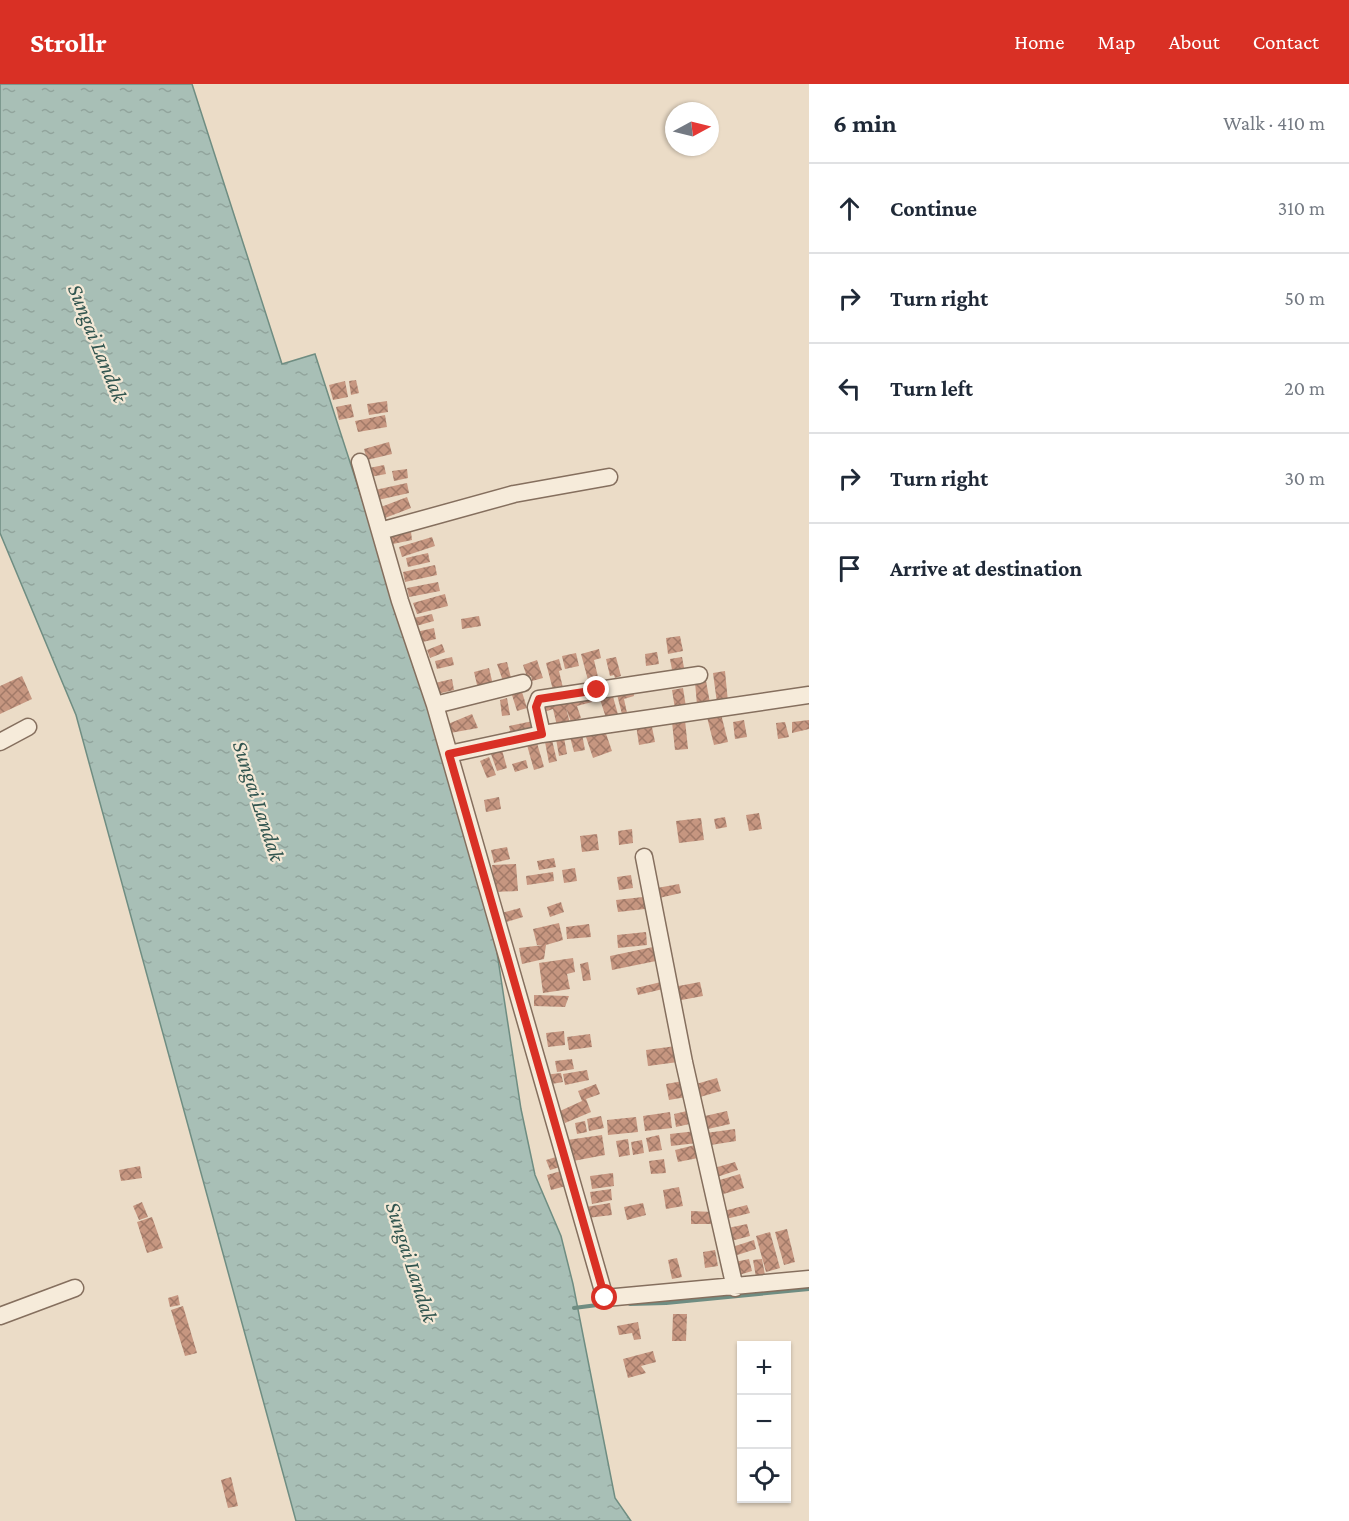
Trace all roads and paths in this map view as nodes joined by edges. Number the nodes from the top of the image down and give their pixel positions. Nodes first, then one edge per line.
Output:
1 (360, 462) dead end
2 (609, 477) dead end
3 (380, 531) junction
4 (699, 675) dead end
5 (523, 683) dead end
6 (809, 695) edge
7 (435, 705) junction
8 (28, 727) dead end
9 (542, 734) junction
10 (0, 742) edge
11 (449, 754) junction
12 (644, 857) dead end
13 (809, 1279) edge
14 (75, 1288) dead end
15 (735, 1288) junction
16 (0, 1316) edge

1 - 3 street
2 - 3 street
3 - 7 street
4 - 9 street
5 - 7 street
6 - 9 street
7 - 11 street
8 - 10 street
9 - 11 street
11 - 15 street
12 - 15 street
13 - 15 street
14 - 16 street

